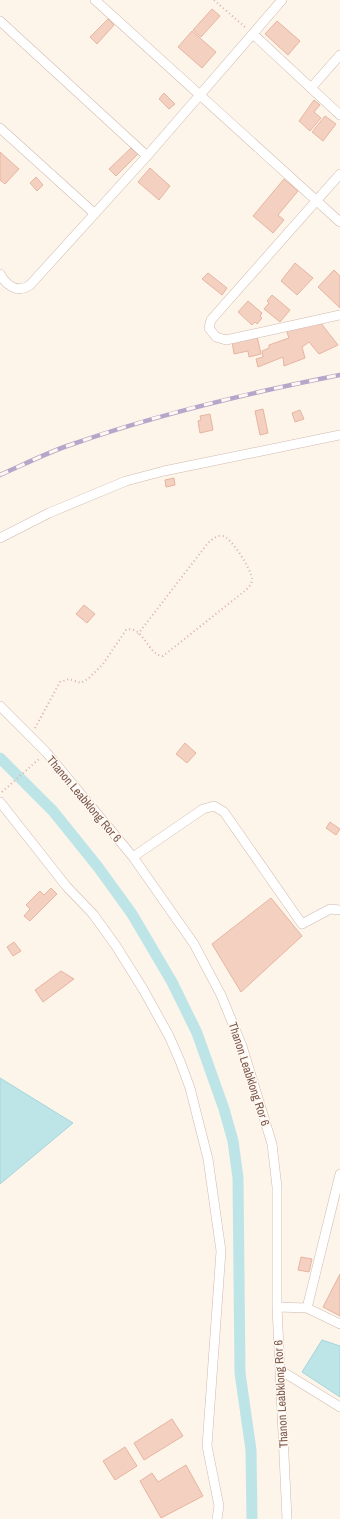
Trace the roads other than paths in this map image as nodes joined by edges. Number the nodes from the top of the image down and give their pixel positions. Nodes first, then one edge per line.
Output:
1 (95, 0) edge
2 (282, 0) edge
3 (0, 21) edge
4 (254, 35) junction
5 (340, 55) edge
6 (311, 88) junction
7 (200, 94) junction
8 (340, 115) edge
9 (0, 128) edge
10 (147, 156) junction
11 (340, 174) edge
12 (317, 201) junction
13 (95, 214) junction
14 (340, 222) edge
15 (0, 274) edge
16 (340, 315) edge
17 (340, 435) edge
18 (0, 538) edge
19 (0, 706) edge
20 (0, 802) edge
21 (133, 857) junction
22 (340, 910) edge
23 (340, 1174) edge
24 (277, 1307) junction
25 (307, 1308) junction
26 (340, 1324) edge
27 (280, 1370) junction
28 (340, 1407) edge
29 (217, 1519) edge
30 (287, 1519) edge

1 - 7 street
2 - 4 street
3 - 10 street
4 - 6 street
4 - 7 street
5 - 6 street
6 - 8 street
7 - 10 street
7 - 12 street
9 - 13 street
10 - 13 street
11 - 12 street
12 - 14 street
12 - 16 street
13 - 15 street
17 - 18 street
19 - 21 street, Thanon Leabklong Ror 6
20 - 29 street
21 - 22 street
21 - 24 street, Thanon Leabklong Ror 6
23 - 25 street
24 - 25 street
24 - 27 street, Thanon Leabklong Ror 6
25 - 26 street
27 - 28 street
27 - 30 street, Thanon Leabklong Ror 6

